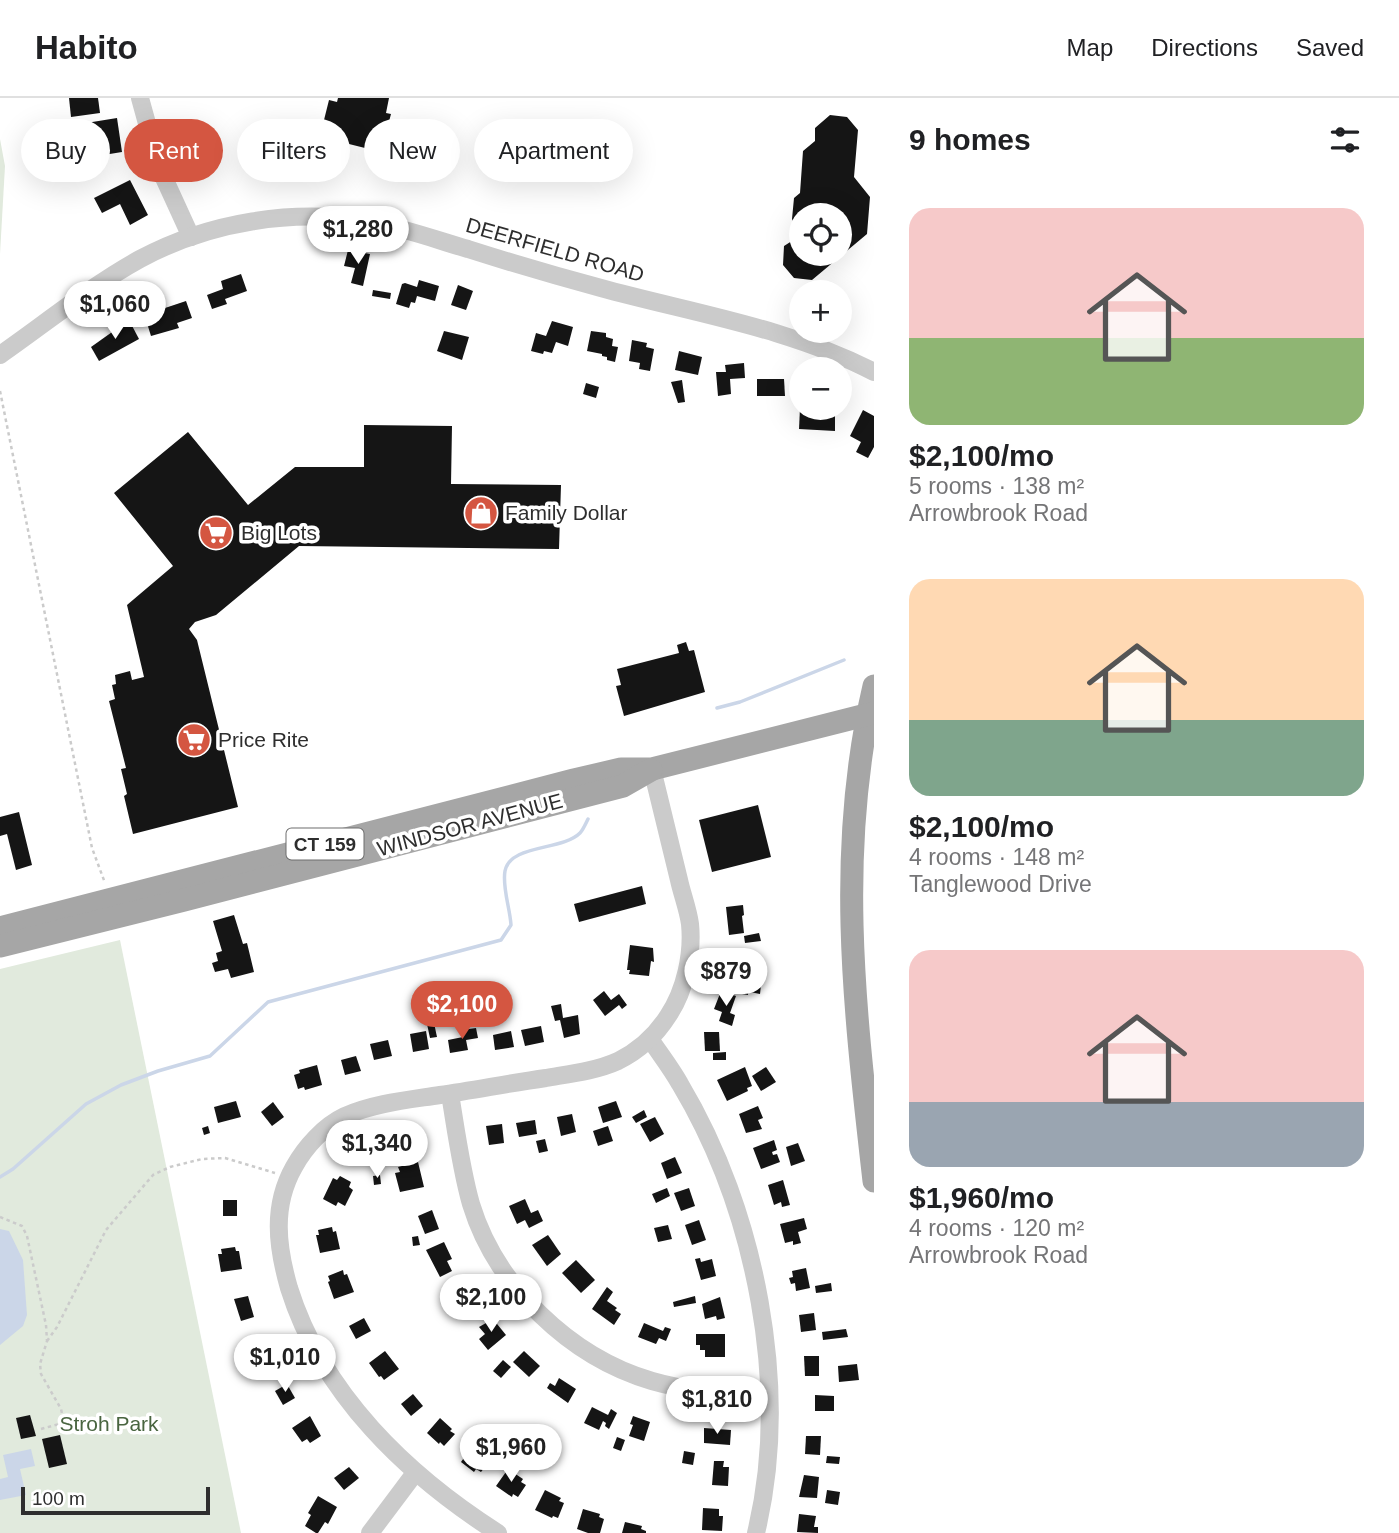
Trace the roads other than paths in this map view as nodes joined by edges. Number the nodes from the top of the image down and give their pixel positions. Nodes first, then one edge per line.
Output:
1 (139, 98) edge
2 (191, 237) junction
3 (0, 355) edge
4 (874, 372) edge
5 (874, 686) edge
6 (871, 714) edge
7 (652, 769) junction
8 (260, 871) junction
9 (0, 928) edge
10 (0, 946) edge
11 (650, 1039) junction
12 (450, 1094) junction
13 (874, 1181) edge
14 (769, 1397) junction
15 (415, 1473) junction
16 (370, 1533) edge
17 (498, 1533) edge
18 (756, 1533) edge

1 - 2 street
2 - 3 street, DEERFIELD ROAD
2 - 4 street, DEERFIELD ROAD
5 - 6 main road
6 - 7 main road, WINDSOR AVENUE / CT 159
6 - 13 main road
7 - 8 main road, WINDSOR AVENUE / CT 159
7 - 11 street
8 - 9 main road, WINDSOR AVENUE / CT 159
8 - 10 main road, WINDSOR AVENUE / CT 159
11 - 12 street
11 - 14 street
12 - 14 street
12 - 15 street
14 - 18 street
15 - 16 street
15 - 17 street

